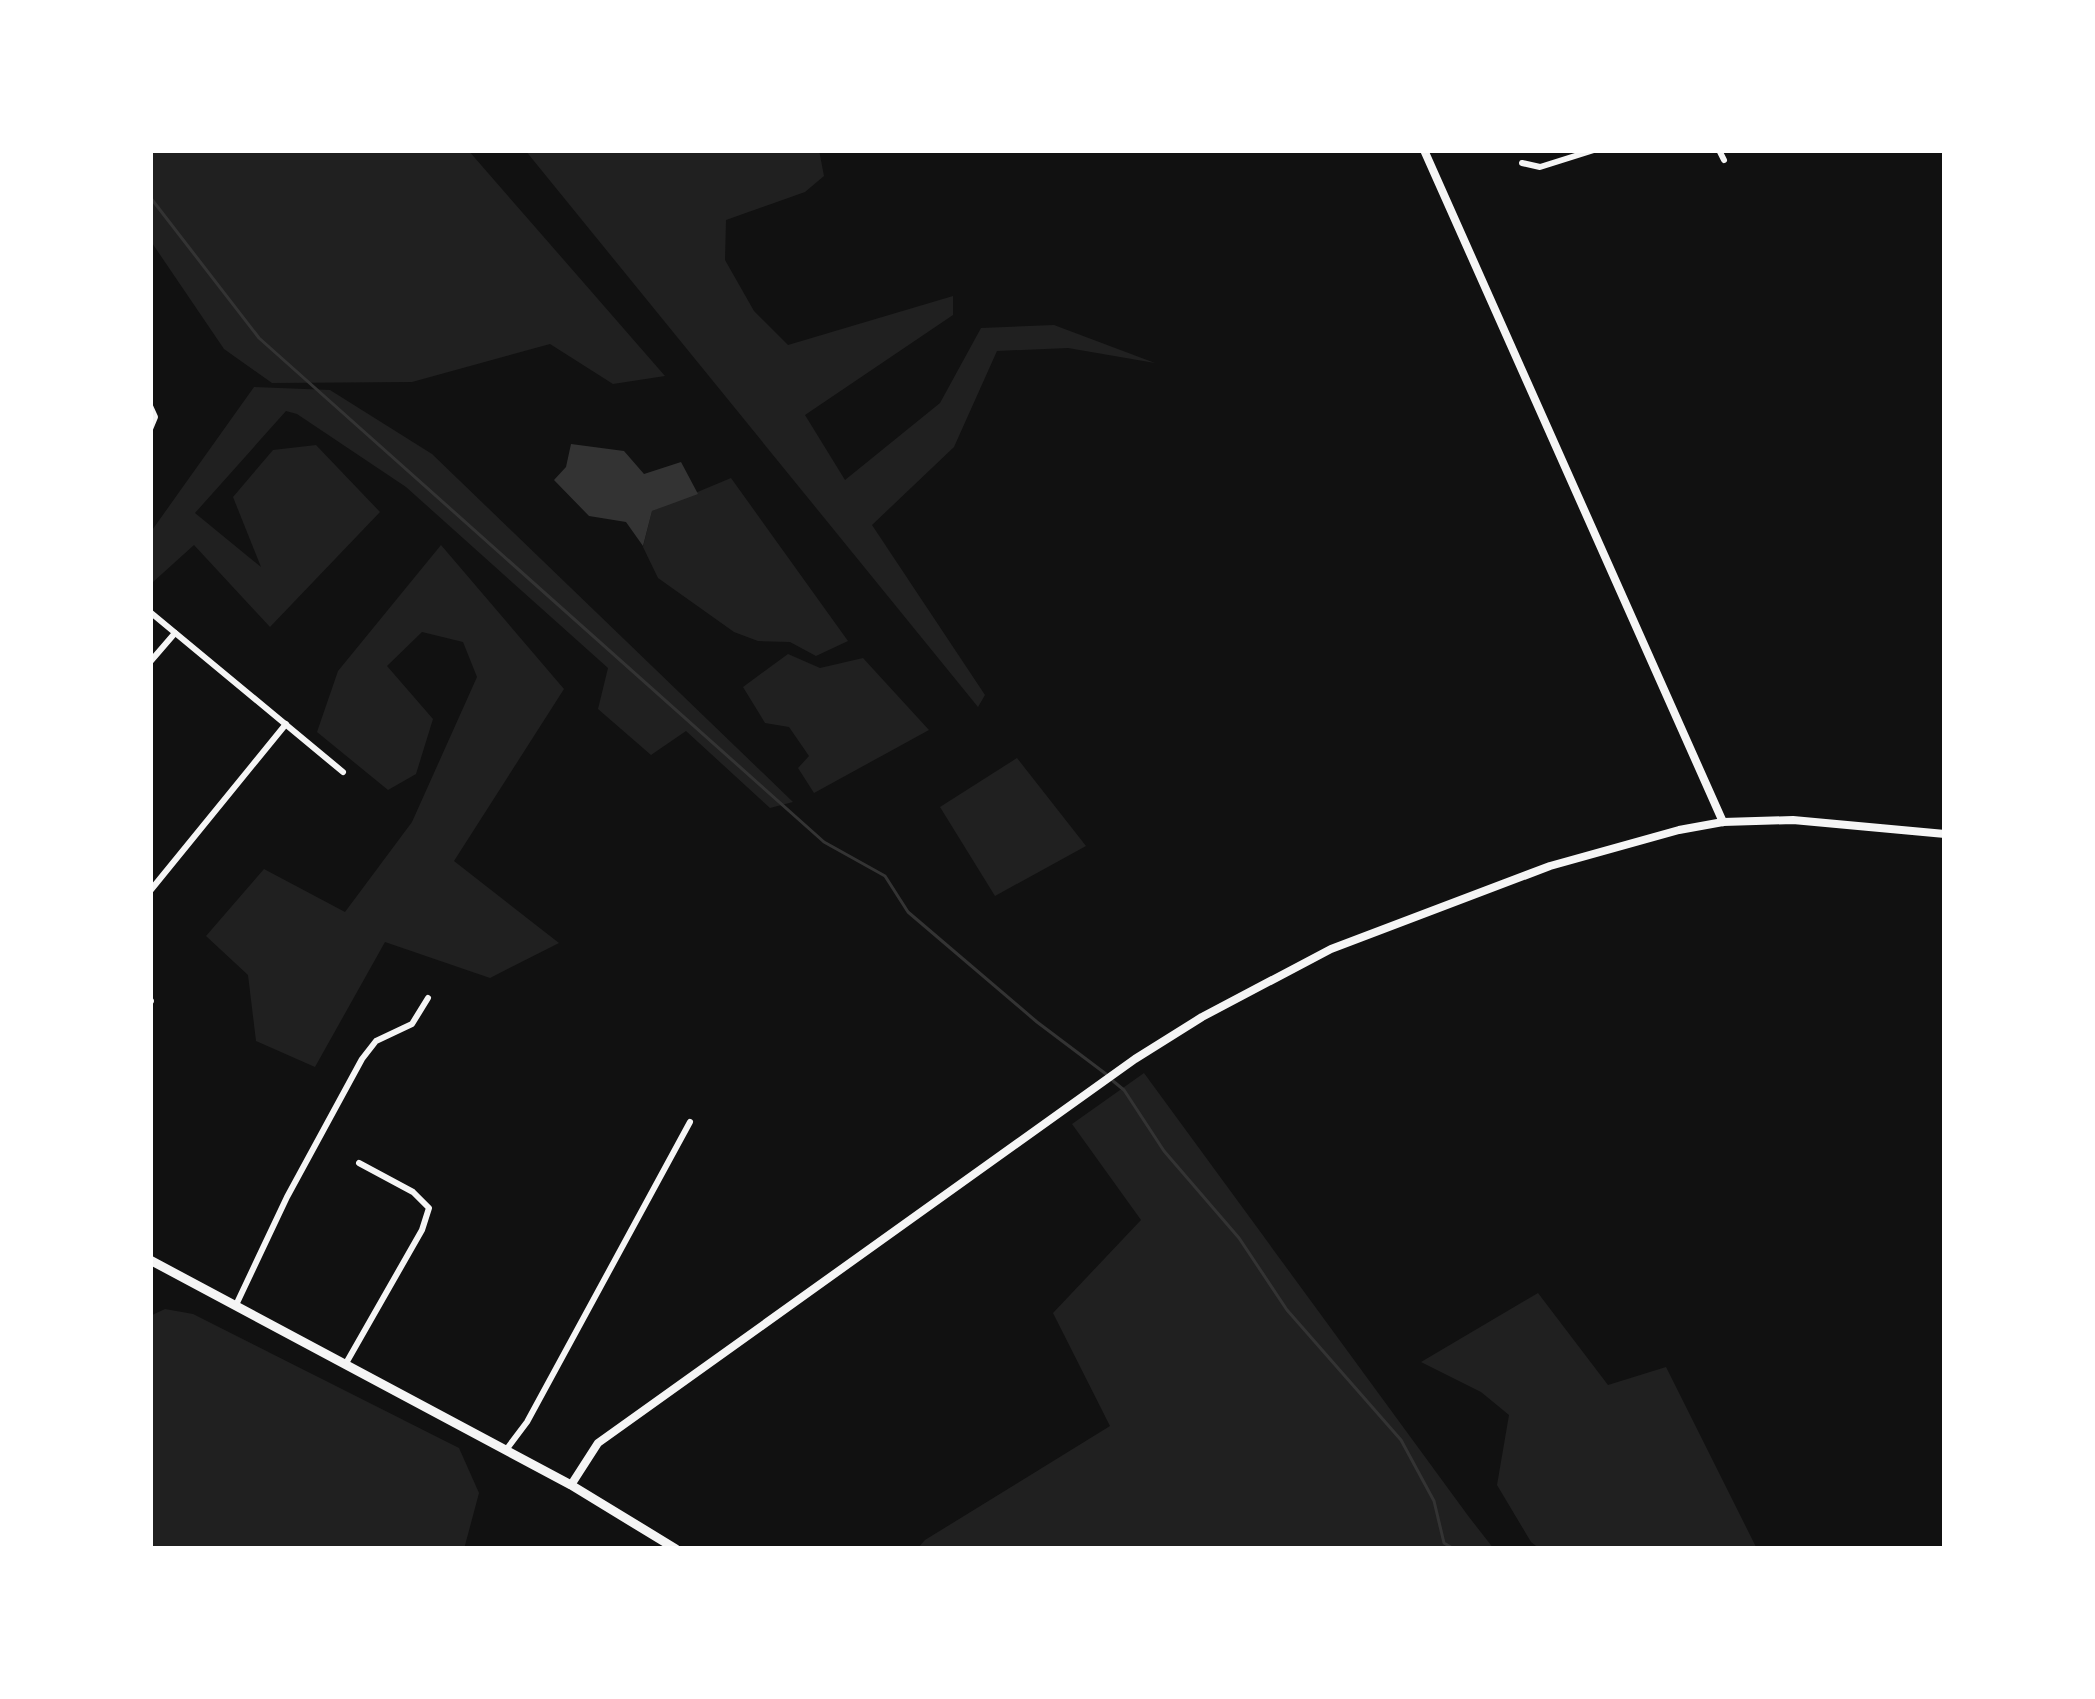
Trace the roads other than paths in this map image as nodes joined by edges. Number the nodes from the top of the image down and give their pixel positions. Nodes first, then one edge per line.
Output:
1 (1424, 150) edge
2 (1594, 150) edge
3 (1719, 150) edge
4 (1724, 160) dead end
5 (1522, 164) dead end
6 (150, 406) edge
7 (150, 429) edge
8 (150, 612) edge
9 (175, 632) junction
10 (150, 662) edge
11 (286, 724) junction
12 (344, 772) dead end
13 (1723, 822) junction
14 (1945, 834) edge
15 (150, 891) edge
16 (428, 998) dead end
17 (690, 1122) dead end
18 (359, 1163) dead end
19 (150, 1260) edge
20 (236, 1305) junction
21 (345, 1365) junction
22 (506, 1450) junction
23 (572, 1485) junction
24 (676, 1549) edge

1 - 13 street
2 - 5 street
3 - 4 street
6 - 7 street
8 - 9 street
9 - 10 street
9 - 11 street
11 - 12 street
11 - 15 street
13 - 14 street
13 - 23 street
16 - 20 street
17 - 22 street
18 - 21 street
19 - 20 highway
20 - 21 highway
21 - 22 highway
22 - 23 highway
23 - 24 highway

